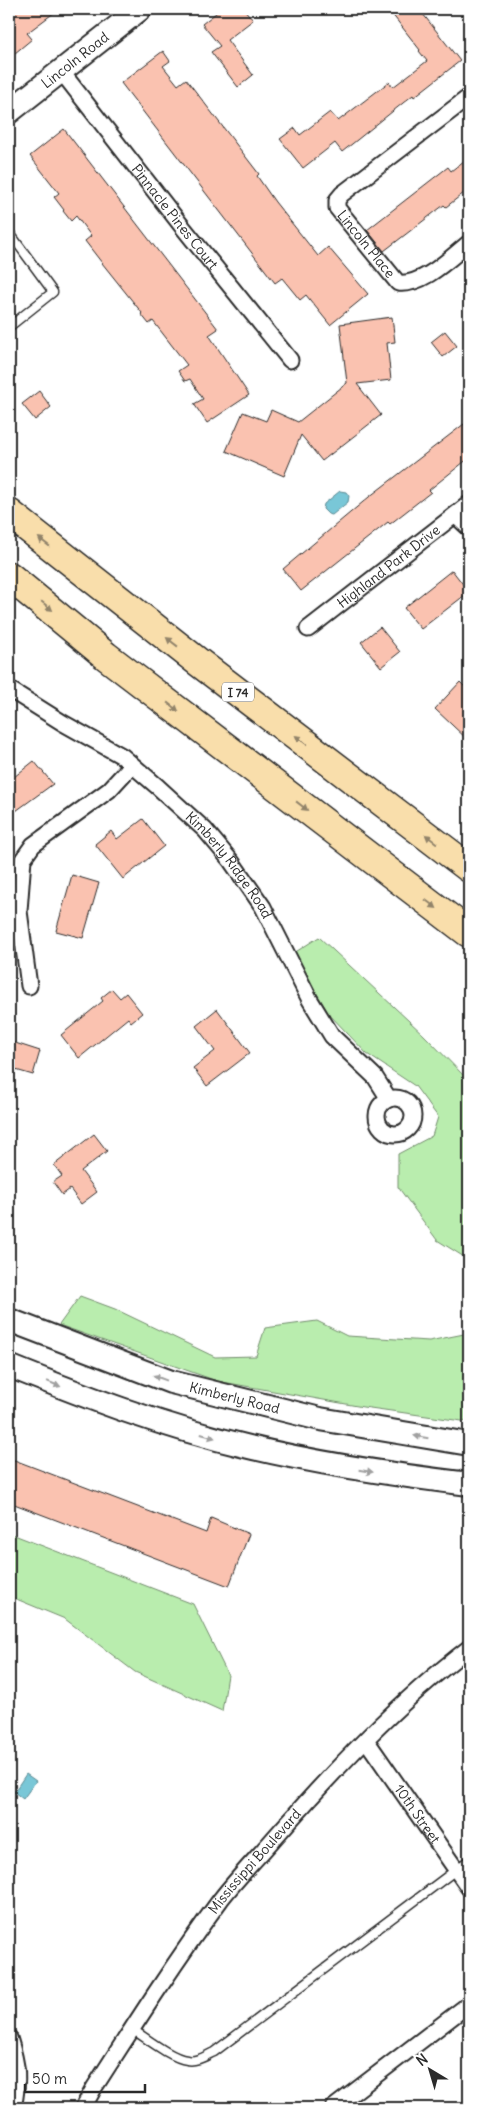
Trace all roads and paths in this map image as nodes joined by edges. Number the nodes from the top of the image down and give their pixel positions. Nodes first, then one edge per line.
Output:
1 (140, 9) edge
2 (60, 71) junction
3 (469, 97) edge
4 (9, 112) edge
5 (9, 232) edge
6 (469, 243) edge
7 (9, 327) edge
8 (290, 360) dead end
9 (469, 504) edge
10 (9, 513) edge
11 (455, 515) junction
12 (469, 528) edge
13 (9, 576) edge
14 (308, 629) dead end
15 (11, 695) edge
16 (132, 765) junction
17 (469, 868) edge
18 (469, 933) edge
19 (29, 986) dead end
20 (389, 1099) dead end
21 (9, 1320) edge
22 (9, 1366) edge
23 (469, 1444) edge
24 (469, 1484) edge
25 (469, 1648) edge
26 (366, 1740) junction
27 (469, 1860) edge
28 (456, 1870) junction
29 (469, 1888) edge
30 (469, 2004) edge
31 (132, 2029) junction
32 (9, 2038) edge
33 (13, 2108) edge
34 (83, 2108) edge
35 (333, 2108) edge

1 - 2 main road, Lincoln Road
2 - 4 main road, Lincoln Road
2 - 8 street, Pinnacle Pines Court
3 - 6 street, Lincoln Place
5 - 7 lane
9 - 11 street, Highland Park Drive
17 -> 10 highway, I 74
11 - 12 street
11 - 14 street, Highland Park Drive
13 -> 18 highway
15 - 16 street, Kimberly Ridge Road
16 - 19 street
16 - 20 street, Kimberly Ridge Road
23 -> 21 main road, Kimberly Road
22 -> 24 main road
25 - 26 street, Mississippi Boulevard
26 - 28 street, 10th Street
26 - 31 street, Mississippi Boulevard
27 - 28 lane
28 - 29 street, 10th Street
28 - 31 lane
30 - 35 street
31 - 34 street, Mississippi Boulevard
32 - 33 street

